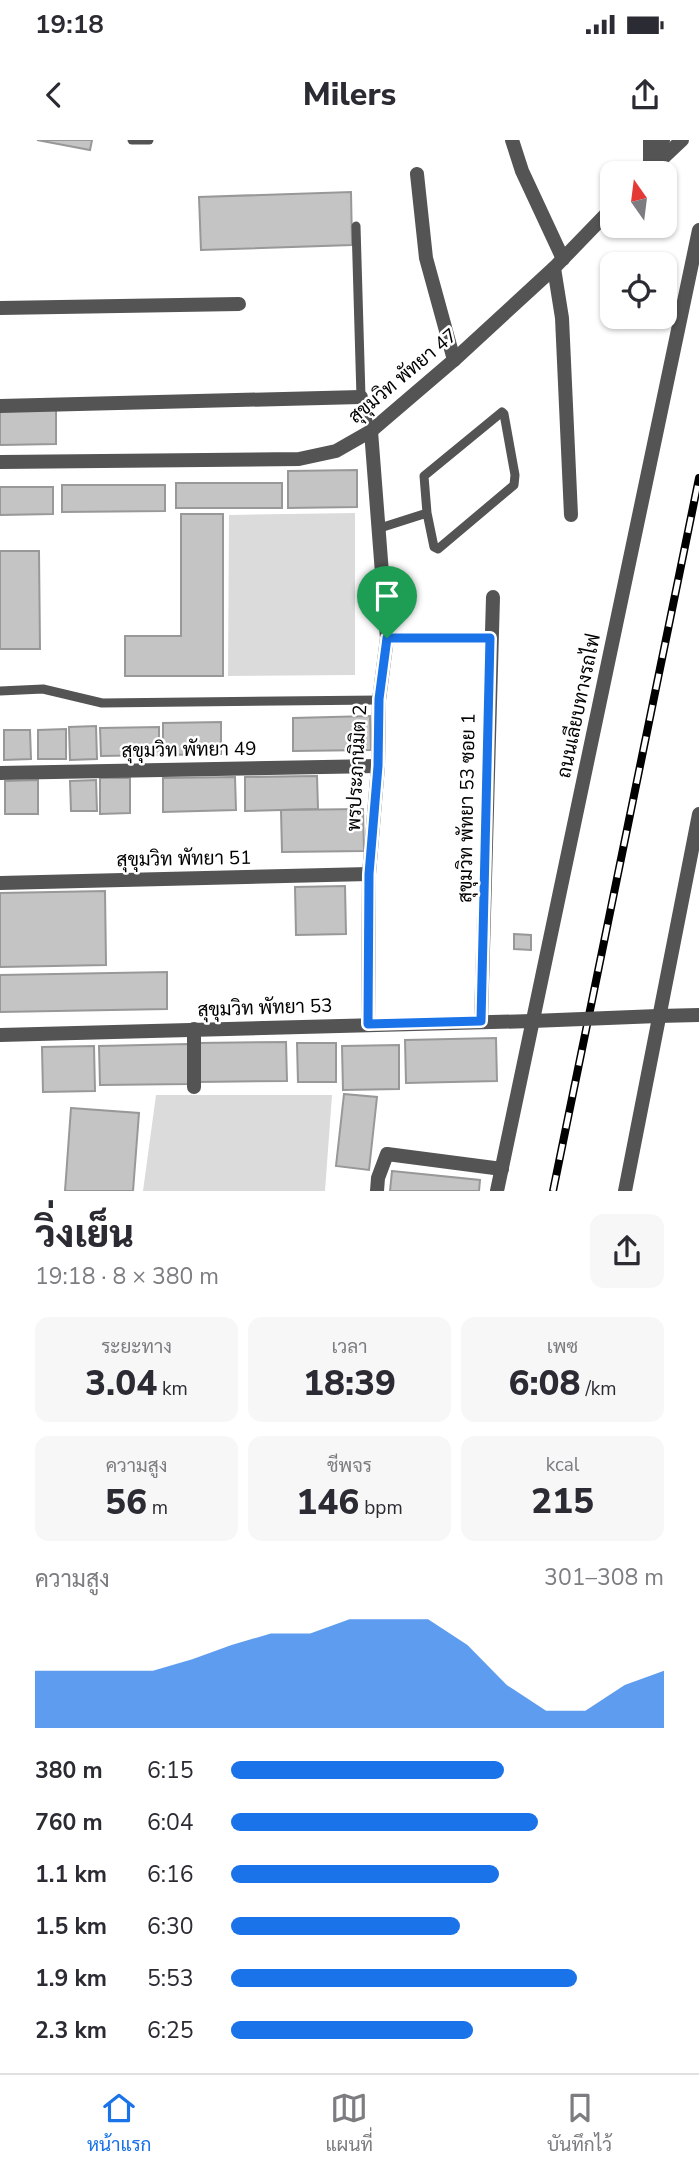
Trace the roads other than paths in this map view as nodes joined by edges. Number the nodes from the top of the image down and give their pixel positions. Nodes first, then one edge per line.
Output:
1 (132, 140) edge
2 (149, 140) edge
3 (512, 140) edge
4 (650, 140) edge
5 (663, 140) edge
6 (682, 140) edge
7 (649, 161) edge
8 (653, 161) edge
9 (660, 161) edge
10 (417, 174) dead end
11 (600, 221) edge
12 (356, 226) dead end
13 (699, 230) edge
14 (559, 264) junction
15 (239, 304) dead end
16 (0, 308) edge
17 (454, 360) junction
18 (361, 397) junction
19 (0, 406) edge
20 (371, 431) junction
21 (0, 463) edge
22 (427, 513) junction
23 (571, 515) dead end
24 (380, 528) junction
25 (493, 597) dead end
26 (387, 638) junction
27 (490, 638) junction
28 (0, 691) edge
29 (379, 699) junction
30 (378, 766) junction
31 (0, 773) edge
32 (699, 814) edge
33 (369, 874) junction
34 (0, 883) edge
35 (699, 1015) edge
36 (659, 1016) junction
37 (481, 1021) junction
38 (533, 1021) junction
39 (368, 1024) junction
40 (194, 1029) junction
41 (0, 1035) edge
42 (194, 1087) dead end
43 (502, 1169) junction
44 (377, 1191) edge
45 (497, 1191) edge
46 (625, 1191) edge

1 - 2 lane
3 - 14 street
4 - 7 street
5 - 8 street
6 - 9 street
10 - 17 street
11 - 14 street, สุขุมวิท พัทยา 47
12 - 18 lane
13 - 38 street, ถนนเลียบทางรถไฟ
14 - 17 street, สุขุมวิท พัทยา 47
14 - 23 street
15 - 16 street
17 - 20 street, สุขุมวิท พัทยา 47
18 - 19 street
18 - 20 lane
20 - 21 street, สุขุมวิท พัทยา 47
20 - 24 street, พรประภานิมิต 2
22 - 22 lane
22 - 24 lane
24 - 26 street, พรประภานิมิต 2
25 - 27 street, สุขุมวิท พัทยา 53 ซอย 1
26 - 27 street
26 - 29 street, พรประภานิมิต 2
27 - 37 street, สุขุมวิท พัทยา 53 ซอย 1
28 - 29 lane
29 - 30 street, พรประภานิมิต 2
30 - 31 street, สุขุมวิท พัทยา 49
30 - 33 street, พรประภานิมิต 2
32 - 36 street
33 - 34 street, สุขุมวิท พัทยา 51
33 - 39 street, พรประภานิมิต 2
35 - 36 street, สุขุมวิท พัทยา 53
36 - 38 street, สุขุมวิท พัทยา 53, bridge
36 - 46 street
37 - 38 street, สุขุมวิท พัทยา 53
37 - 39 street, สุขุมวิท พัทยา 53
38 - 43 street, ถนนเลียบทางรถไฟ
39 - 40 street, สุขุมวิท พัทยา 53
40 - 41 street, สุขุมวิท พัทยา 53
40 - 42 street
43 - 44 street
43 - 45 street, ถนนเลียบทางรถไฟ

